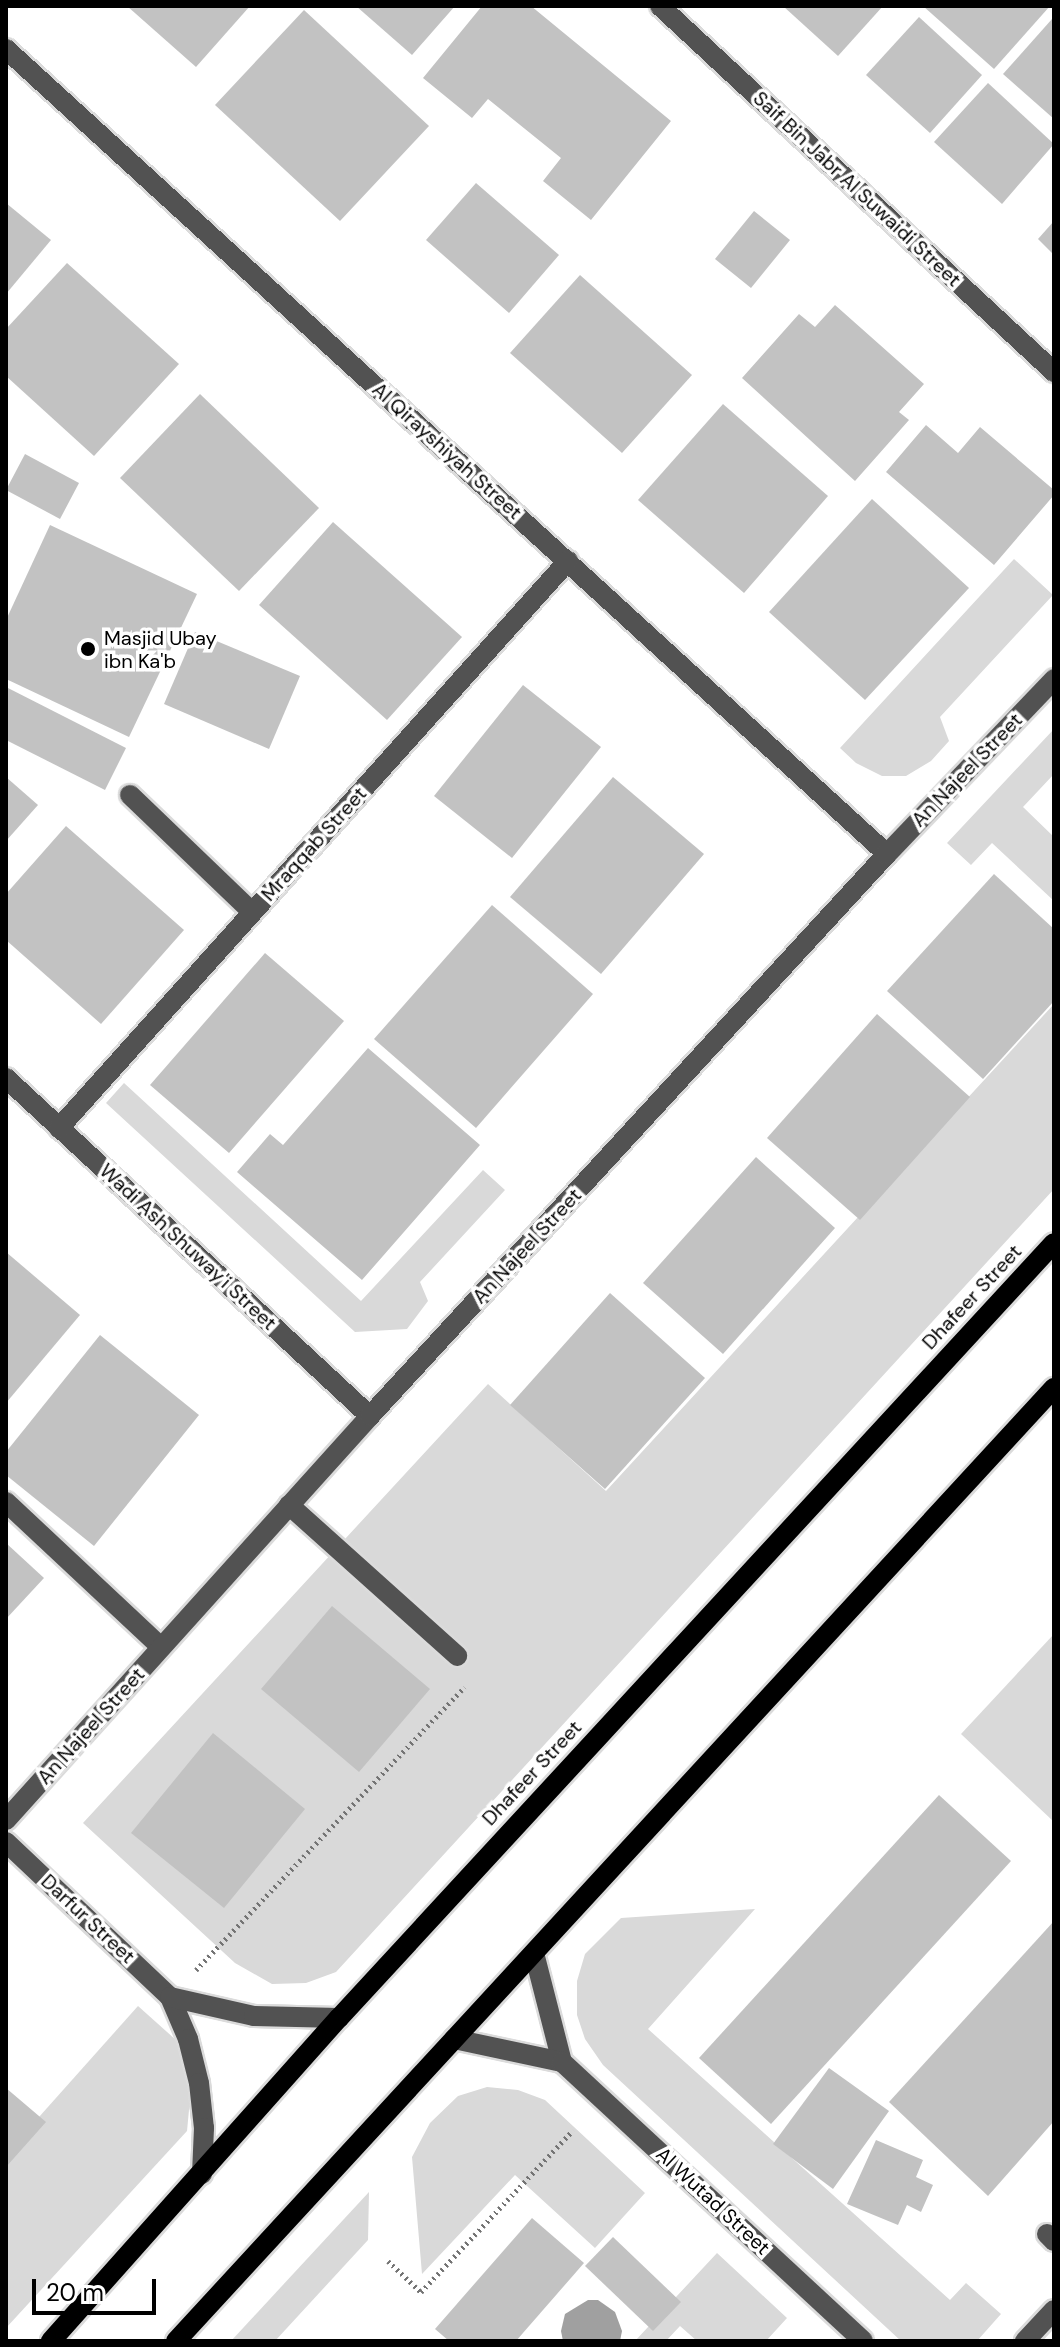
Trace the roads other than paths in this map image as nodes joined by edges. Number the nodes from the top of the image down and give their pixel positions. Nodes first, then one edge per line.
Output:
1 (660, 6) edge
2 (6, 49) edge
3 (1054, 372) edge
4 (568, 561) junction
5 (1054, 679) edge
6 (130, 795) dead end
7 (887, 854) junction
8 (252, 912) junction
9 (6, 1078) edge
10 (59, 1128) junction
11 (1054, 1243) edge
12 (1054, 1388) edge
13 (370, 1416) junction
14 (6, 1502) edge
15 (289, 1505) junction
16 (161, 1647) junction
17 (457, 1656) road end
18 (6, 1820) edge
19 (6, 1842) edge
20 (534, 1953) junction
21 (170, 1997) junction
22 (339, 2018) junction
23 (454, 2039) junction
24 (562, 2062) junction
25 (202, 2174) junction
26 (1054, 2310) edge
27 (51, 2341) edge
28 (176, 2341) edge
29 (863, 2341) edge
30 (1025, 2341) edge

1 - 3 street, Saif Bin Jabr Al Suwaidi Street
2 - 4 street, Al Qirayshiyah Street
4 - 7 street, Al Qirayshiyah Street
4 - 8 street, Mraqqab Street
5 - 7 street, An Najeel Street
6 - 8 street
7 - 13 street, An Najeel Street
8 - 10 street, Mraqqab Street
9 - 10 street, Wadi Ash Shuway'i Street
10 - 13 street, Wadi Ash Shuway'i Street
11 - 22 main road, Dhafeer Street
12 - 20 main road
13 - 15 street, An Najeel Street
14 - 16 street
15 - 16 street, An Najeel Street
15 - 17 street
16 - 18 street, An Najeel Street
19 - 21 street, Darfur Street
20 - 23 main road
20 - 24 street
21 - 22 street
21 - 25 street, Darfur Street
22 - 25 main road, Dhafeer Street
23 - 24 street
23 - 28 main road
24 - 29 street, Al Wutad Street
25 - 27 main road, Dhafeer Street
26 - 30 street

